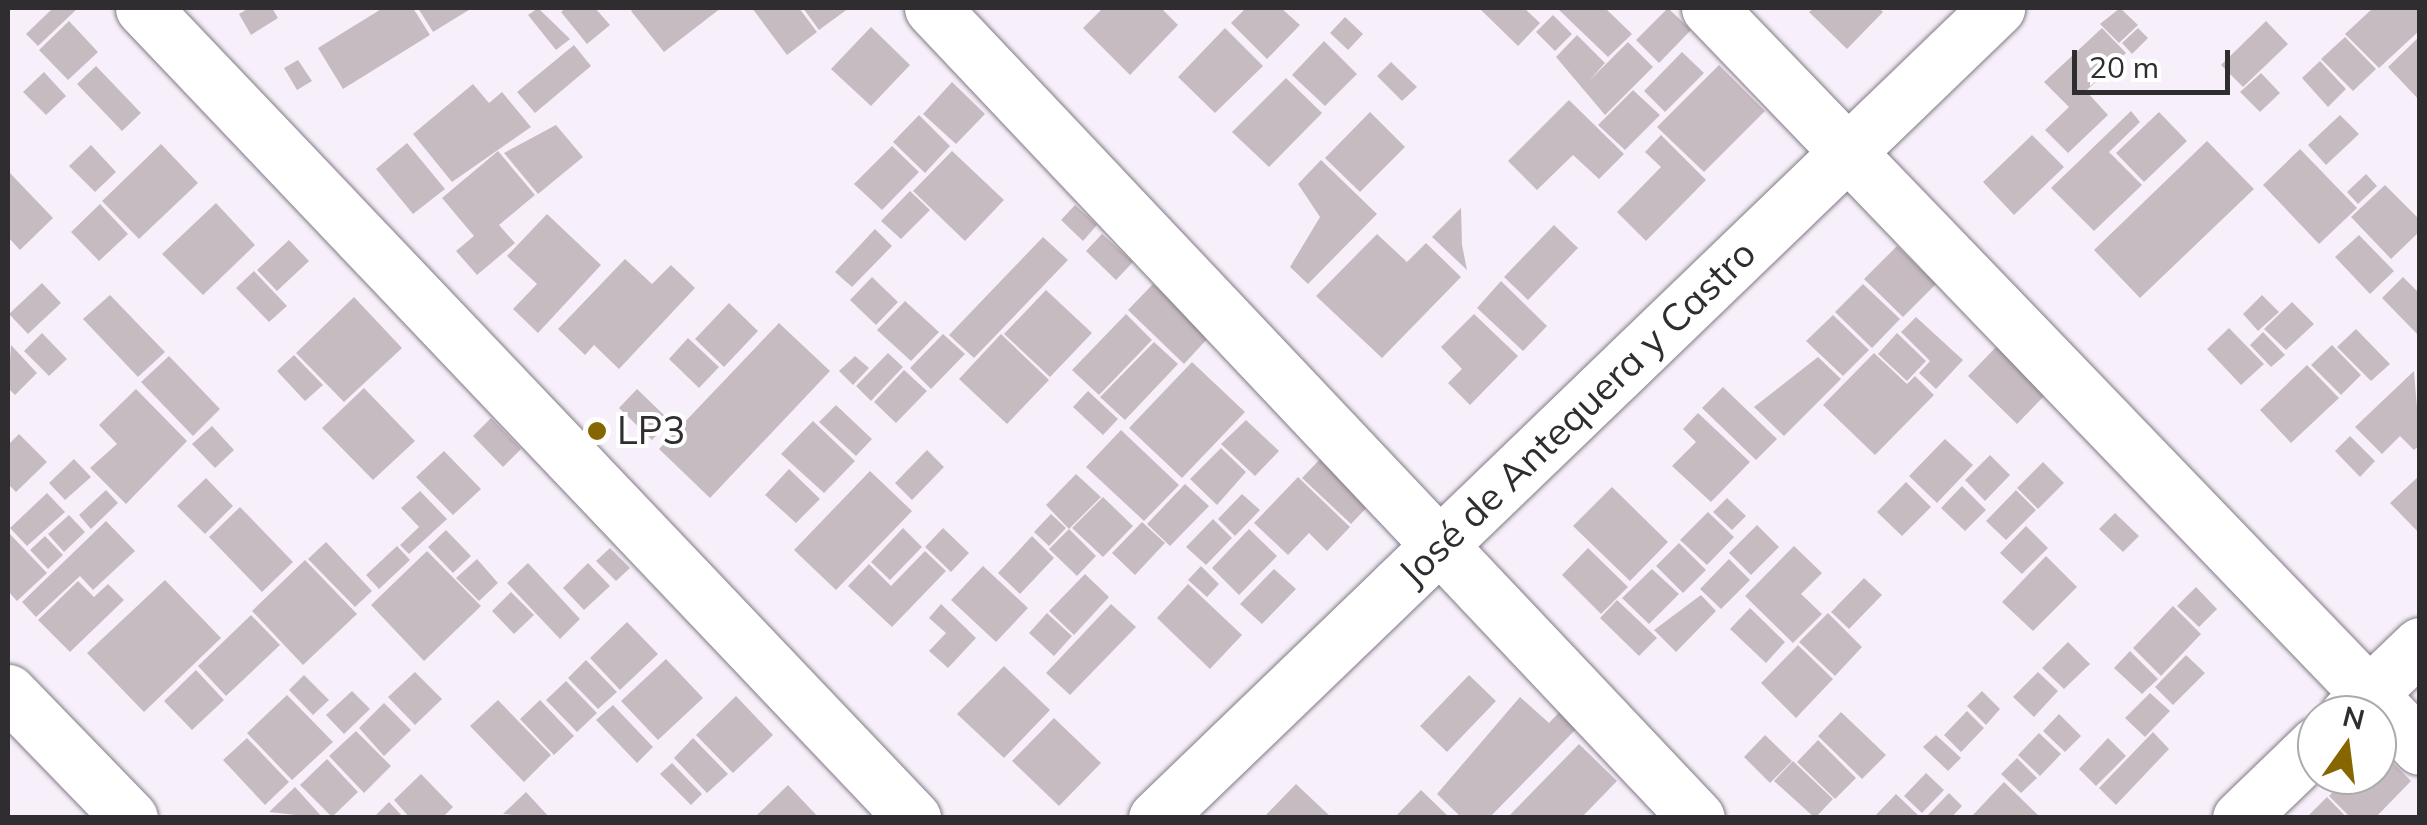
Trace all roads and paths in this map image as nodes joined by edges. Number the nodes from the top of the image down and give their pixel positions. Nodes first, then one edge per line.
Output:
1 (144, 8) edge
2 (932, 8) edge
3 (1710, 8) edge
4 (1998, 8) edge
5 (1847, 152) junction
6 (1438, 546) junction
7 (2420, 645) edge
8 (8, 692) edge
9 (2349, 695) edge
10 (2368, 695) edge
11 (2397, 731) edge
12 (2420, 747) edge
13 (2297, 763) edge
14 (110, 811) edge
15 (913, 818) edge
16 (1156, 818) edge
17 (1697, 818) edge
18 (2240, 818) edge

1 - 15 street
2 - 6 street
3 - 5 street
4 - 5 street, José de Antequera y Castro
5 - 6 street, José de Antequera y Castro
5 - 9 street
6 - 16 street, José de Antequera y Castro
6 - 17 street
7 - 10 street
8 - 14 street
11 - 12 street
13 - 18 street

